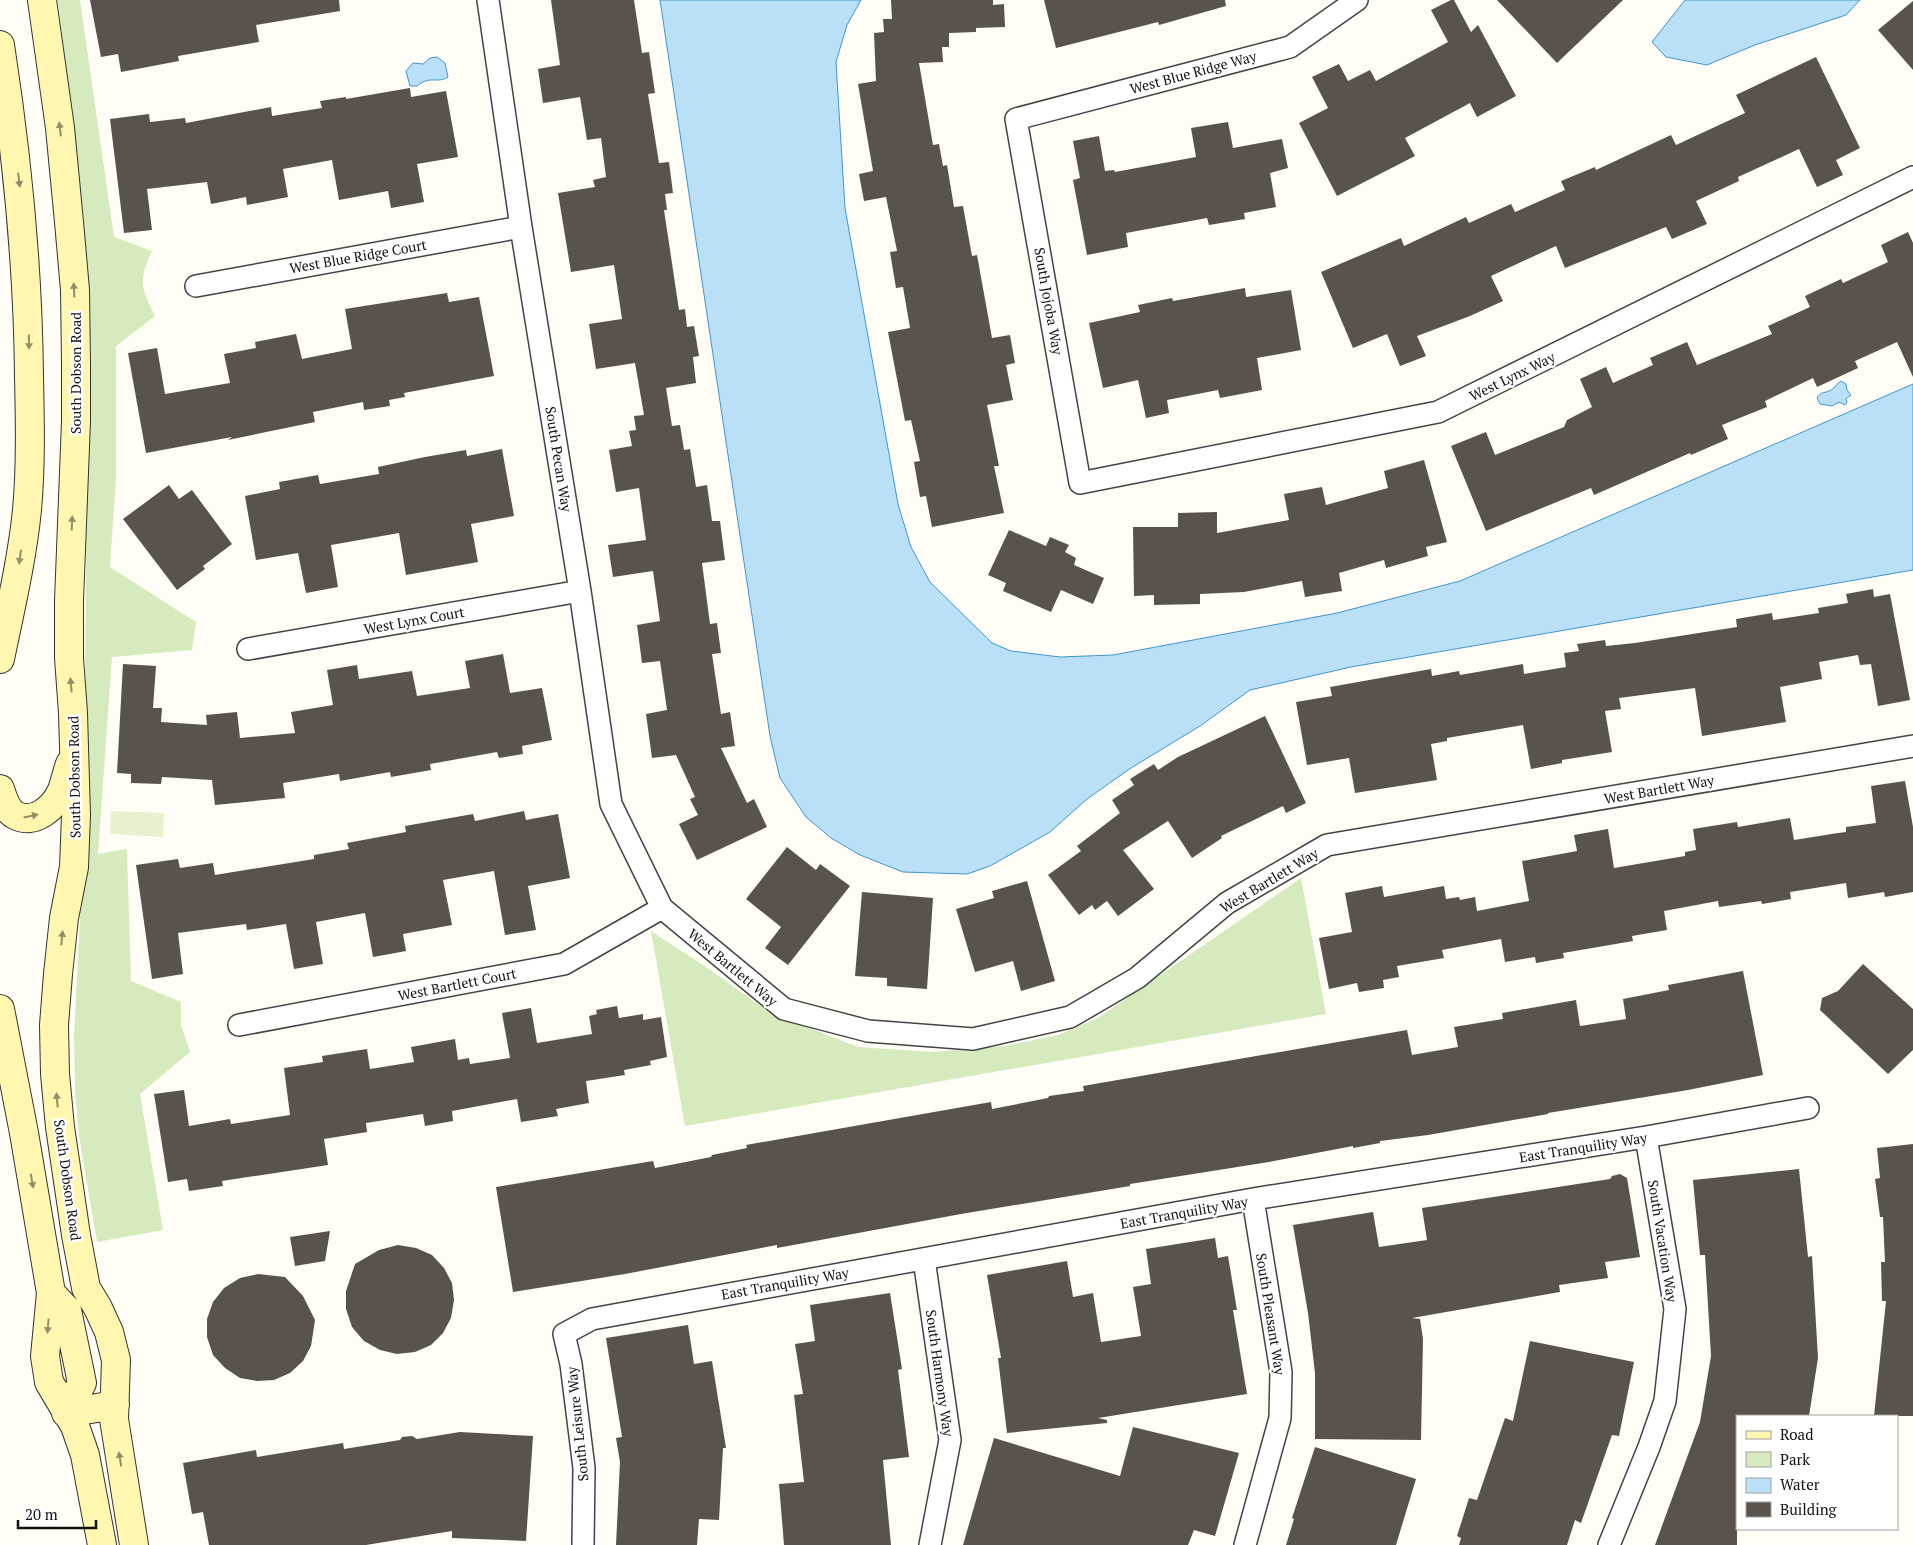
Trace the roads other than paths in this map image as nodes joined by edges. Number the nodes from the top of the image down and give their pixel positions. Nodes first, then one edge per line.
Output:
1 (42, 0) edge
2 (488, 0) edge
3 (1357, 0) edge
4 (0, 45) edge
5 (1016, 119) joint
6 (1913, 177) edge
7 (521, 227) junction
8 (196, 286) dead end
9 (1080, 483) joint
10 (580, 591) junction
11 (248, 649) dead end
12 (0, 659) edge
13 (1913, 746) edge
14 (73, 751) junction
15 (0, 789) edge
16 (662, 908) junction
17 (0, 1009) edge
18 (238, 1025) dead end
19 (1808, 1108) dead end
20 (1646, 1137) junction
21 (1253, 1199) junction
22 (924, 1259) junction
23 (86, 1288) junction
24 (51, 1293) junction
25 (564, 1334) joint
26 (115, 1405) junction
27 (66, 1413) junction
28 (133, 1540) edge
29 (101, 1543) edge
30 (584, 1545) edge
31 (930, 1545) edge
32 (1246, 1545) edge
33 (1610, 1545) edge

14 -> 1 street, South Dobson Road
2 - 7 street, South Pecan Way
3 - 5 street, West Blue Ridge Way
4 -> 12 street
5 - 9 street, South Jojoba Way
6 - 9 street, West Lynx Way
7 - 8 street, West Blue Ridge Court
7 - 10 street, South Pecan Way
10 - 11 street, West Lynx Court
10 - 16 street, South Pecan Way
13 - 16 street, West Bartlett Way
15 -> 14 street
23 -> 14 street, South Dobson Road
16 - 18 street, West Bartlett Court
17 -> 24 street
19 - 20 street, East Tranquility Way
20 - 21 street, East Tranquility Way
20 - 33 street, South Vacation Way
21 - 22 street, East Tranquility Way
21 - 32 street, South Pleasant Way
22 - 25 street, East Tranquility Way
22 - 31 street, South Harmony Way
23 - 24 street
23 - 26 street, South Dobson Road
24 -> 27 street
25 - 30 street, South Leisure Way
26 - 27 street
28 -> 26 street, South Dobson Road
27 - 29 street
28 - 29 street

